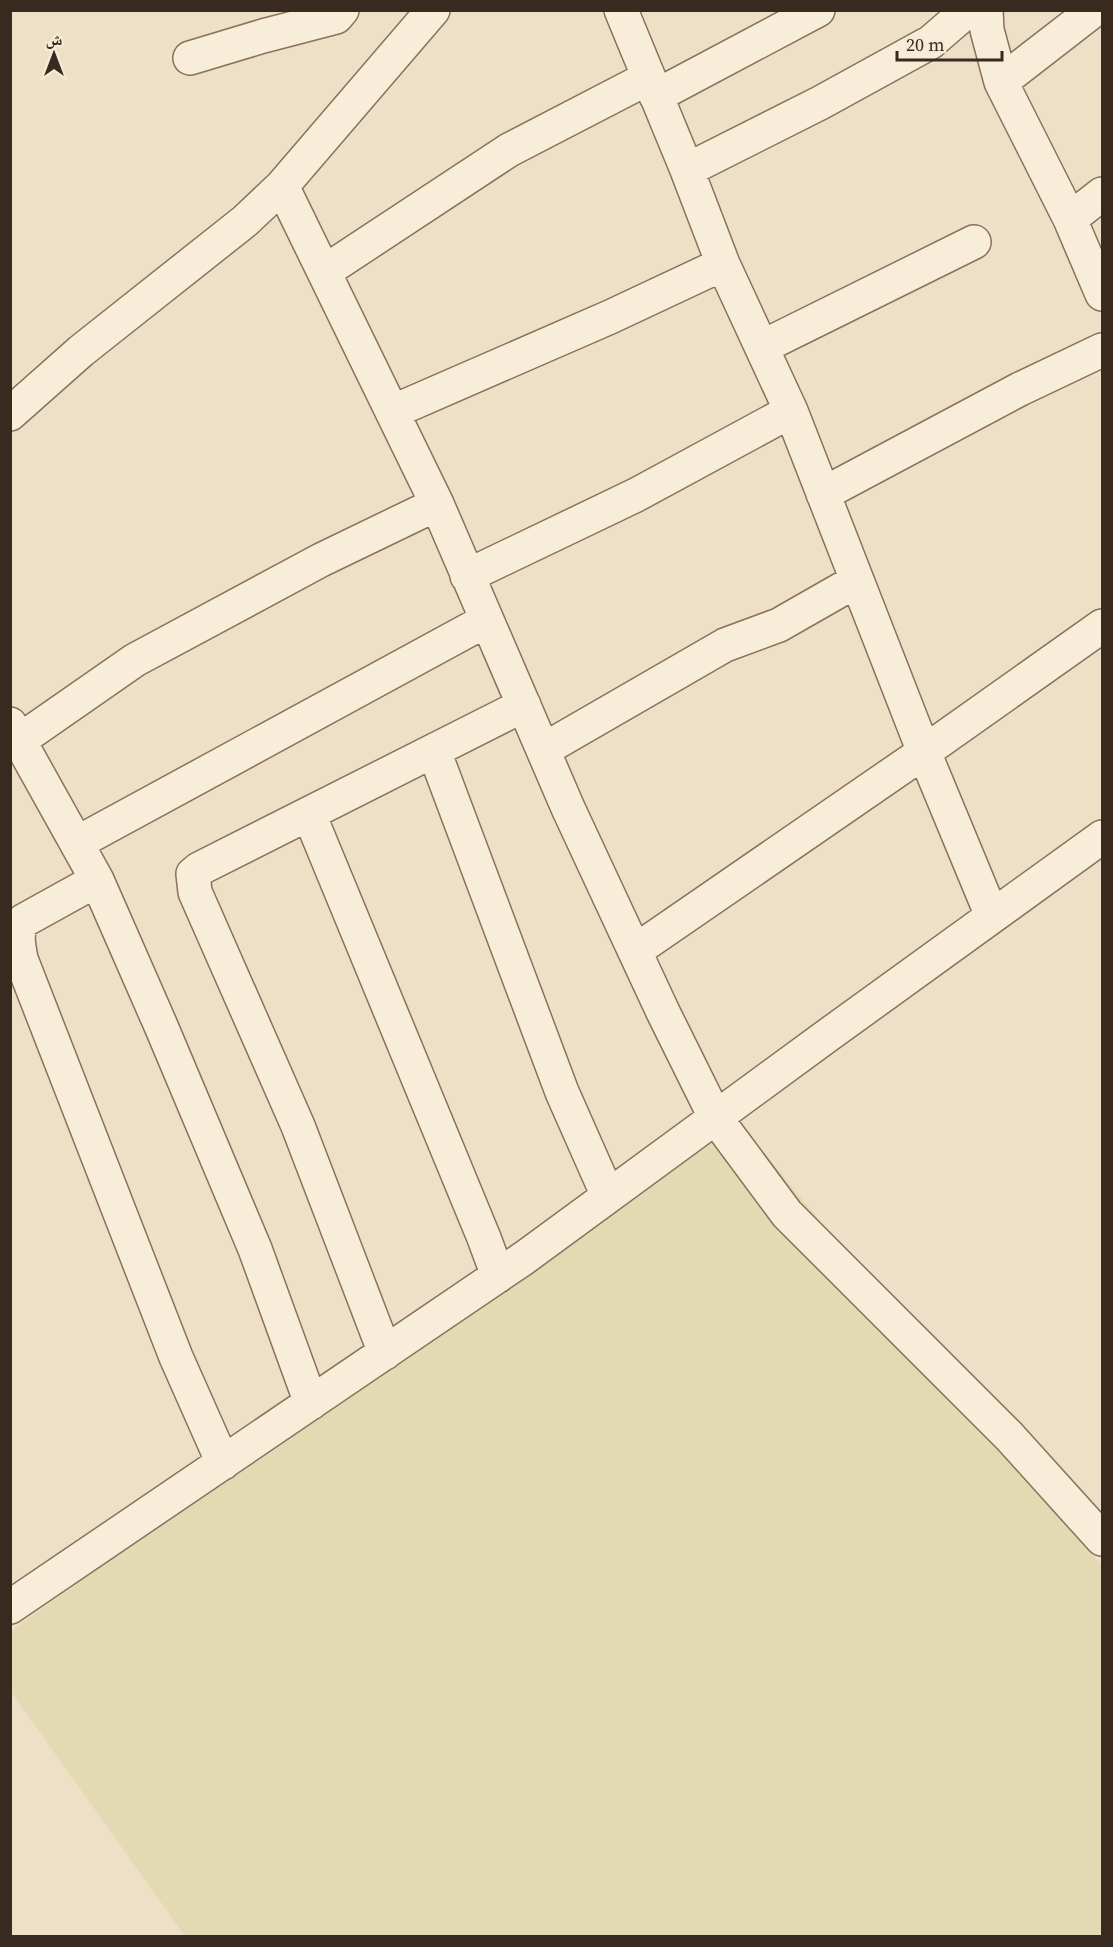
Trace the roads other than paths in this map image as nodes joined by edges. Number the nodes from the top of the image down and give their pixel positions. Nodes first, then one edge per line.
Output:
1 (342, 10) edge
2 (433, 10) edge
3 (621, 10) edge
4 (818, 10) edge
5 (968, 10) edge
6 (986, 10) edge
7 (1094, 10) edge
8 (190, 58) dead end
9 (1001, 82) junction
10 (652, 87) junction
11 (687, 170) junction
12 (282, 186) junction
13 (1102, 194) edge
14 (1071, 219) junction
15 (974, 242) dead end
16 (723, 264) junction
17 (324, 272) junction
18 (1102, 294) edge
19 (762, 347) junction
20 (1102, 350) edge
21 (791, 411) junction
22 (392, 412) junction
23 (10, 414) edge
24 (823, 494) junction
25 (437, 504) junction
26 (467, 576) junction
27 (856, 581) junction
28 (487, 620) junction
29 (1102, 626) edge
30 (524, 705) junction
31 (15, 732) edge
32 (543, 750) junction
33 (434, 751) junction
34 (924, 752) junction
35 (309, 814) junction
36 (1102, 837) edge
37 (77, 843) junction
38 (97, 880) junction
39 (992, 916) junction
40 (635, 951) junction
41 (715, 1117) junction
42 (608, 1196) junction
43 (498, 1276) junction
44 (384, 1353) junction
45 (311, 1403) junction
46 (223, 1463) junction
47 (1102, 1539) edge
48 (10, 1607) edge

1 - 8 street
2 - 12 street
3 - 10 street
4 - 10 street
5 - 11 street
6 - 9 street
7 - 9 street
9 - 14 street
10 - 11 street
10 - 17 street
11 - 16 street
12 - 17 street
12 - 23 street
13 - 14 street
14 - 18 street
15 - 19 street
16 - 19 street
16 - 22 street
17 - 22 street
19 - 21 street
20 - 24 street
21 - 24 street
21 - 26 street
22 - 25 street
24 - 27 street
25 - 26 street
25 - 31 street
26 - 28 street
27 - 32 street
27 - 34 street
28 - 30 street
28 - 37 street
29 - 34 street
30 - 32 street
30 - 33 street
31 - 37 street
32 - 40 street
33 - 35 street
33 - 42 street
34 - 39 street
34 - 40 street
35 - 43 street
35 - 44 street
36 - 39 street
37 - 38 street
38 - 45 street
38 - 46 street
39 - 41 street
40 - 41 street
41 - 42 street
41 - 47 street
42 - 43 street
43 - 44 street
44 - 45 street
45 - 46 street
46 - 48 street

